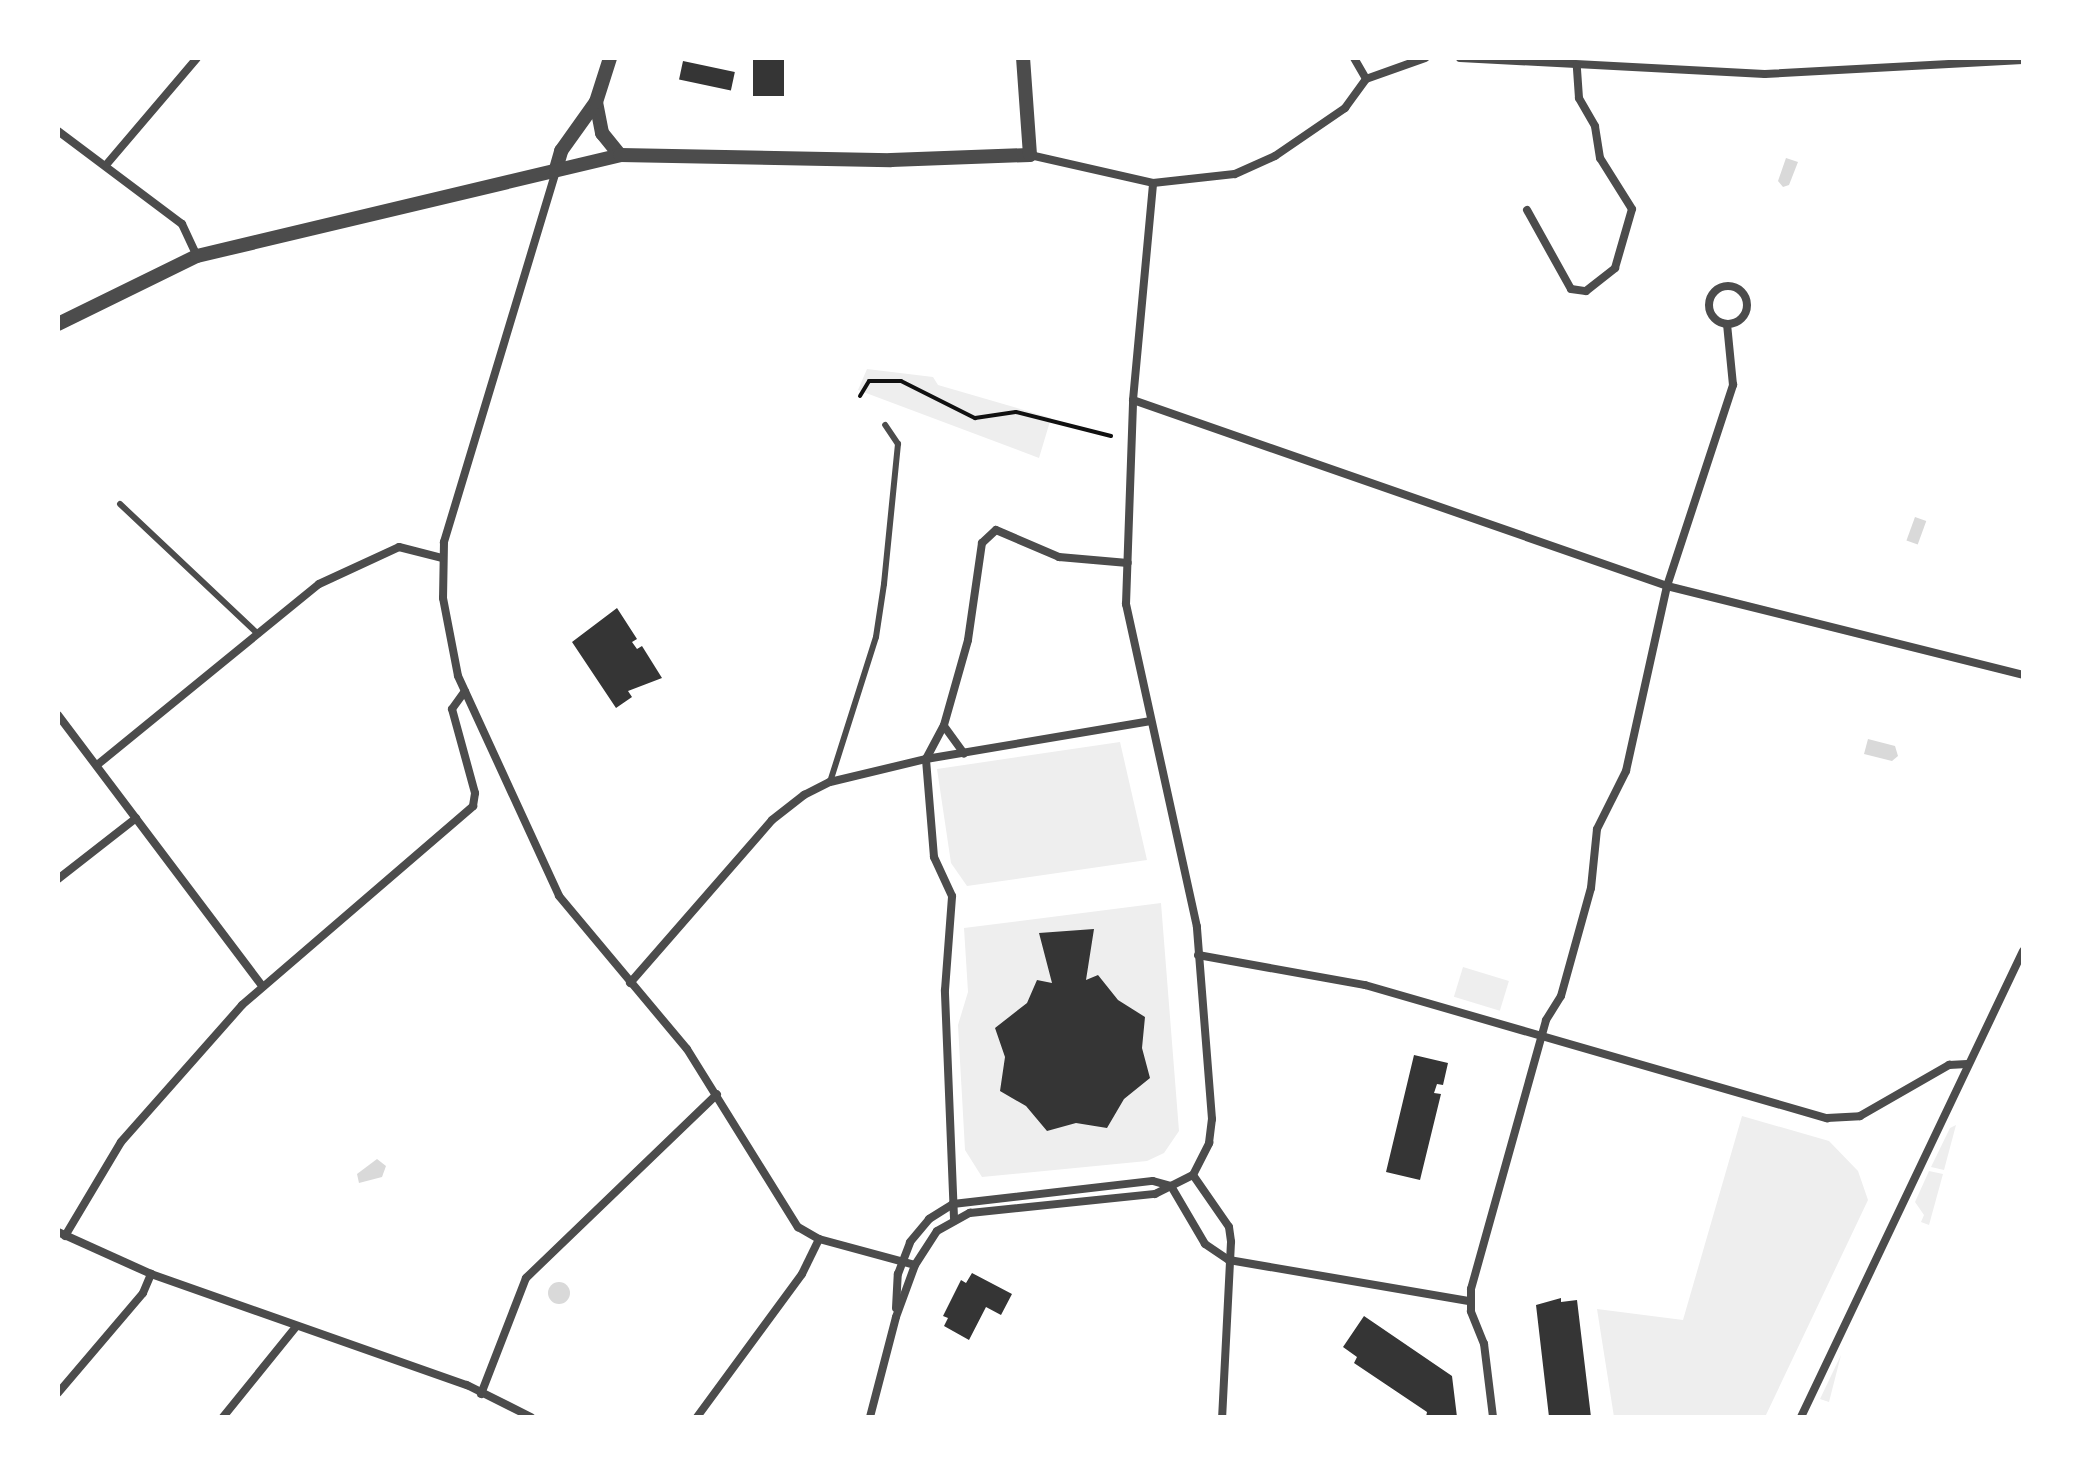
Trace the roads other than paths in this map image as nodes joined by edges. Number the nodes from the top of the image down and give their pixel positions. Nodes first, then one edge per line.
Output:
1 (197, 58) edge
2 (610, 58) edge
3 (1023, 58) edge
4 (1354, 58) edge
5 (1425, 58) edge
6 (1460, 58) edge
7 (2023, 60) edge
8 (1577, 66) junction
9 (1366, 79) junction
10 (596, 102) junction
11 (58, 131) edge
12 (620, 155) junction
13 (1030, 155) junction
14 (106, 165) junction
15 (556, 169) junction
16 (1153, 183) junction
17 (1527, 210) dead end
18 (197, 256) junction
19 (58, 324) edge
20 (1727, 324) junction
21 (1133, 400) junction
22 (885, 425) dead end
23 (120, 504) dead end
24 (442, 558) junction
25 (1128, 563) junction
26 (1667, 586) junction
27 (258, 634) junction
28 (2023, 675) edge
29 (465, 691) junction
30 (58, 715) edge
31 (1151, 721) junction
32 (944, 725) junction
33 (964, 754) junction
34 (926, 759) junction
35 (97, 765) junction
36 (830, 782) junction
37 (136, 818) junction
38 (58, 879) edge
39 (2023, 951) edge
40 (1198, 955) junction
41 (630, 983) junction
42 (262, 986) junction
43 (1541, 1036) junction
44 (1967, 1064) junction
45 (717, 1094) junction
46 (1193, 1175) junction
47 (1171, 1186) junction
48 (953, 1204) junction
49 (954, 1218) junction
50 (62, 1234) edge
51 (819, 1239) junction
52 (1229, 1260) junction
53 (901, 1261) junction
54 (915, 1265) junction
55 (151, 1274) junction
56 (1469, 1301) junction
57 (896, 1317) junction
58 (296, 1327) junction
59 (58, 1393) edge
60 (481, 1394) junction
61 (223, 1417) edge
62 (531, 1417) edge
63 (697, 1417) edge
64 (870, 1417) edge
65 (1222, 1417) edge
66 (1493, 1417) edge
67 (1801, 1417) edge

1 - 14 street
2 - 10 street
3 - 13 street
4 - 9 street
5 - 9 street
6 - 8 street
7 - 8 street
8 - 17 street
9 - 16 street
10 - 12 street
10 - 15 street
11 - 14 street
12 - 13 street
12 - 15 street
13 - 16 street
14 - 18 street
15 - 18 street
15 - 24 street
16 - 21 street
18 - 19 street
20 - 20 street
20 - 26 street
21 - 25 street
21 - 26 street
22 - 36 lane
23 - 27 lane
24 - 27 street
24 - 29 street
25 - 31 street
25 - 32 street
26 - 28 street
26 - 43 street
27 - 35 street
29 - 41 street
29 - 42 street
30 - 35 street
31 - 33 street
31 - 40 street
32 - 33 street
32 - 34 street
33 - 34 street
34 - 36 street
34 - 48 street
35 - 37 street
36 - 41 street
37 - 38 street
37 - 42 street
39 - 44 street
40 - 43 street
40 - 46 street
41 - 45 street
42 - 50 street
43 - 44 street
43 - 56 street
44 - 67 street
45 - 51 street
45 - 60 street
46 - 47 street
46 - 52 street
47 - 48 street
47 - 49 street
47 - 52 street
48 - 49 street
48 - 53 street
49 - 54 street
50 - 55 street
51 - 53 street
51 - 63 street
52 - 56 street
52 - 65 street
53 - 54 street
53 - 57 street
54 - 57 street
55 - 58 street
55 - 59 street
56 - 66 street
57 - 64 street
58 - 60 street
58 - 61 street
60 - 62 street

